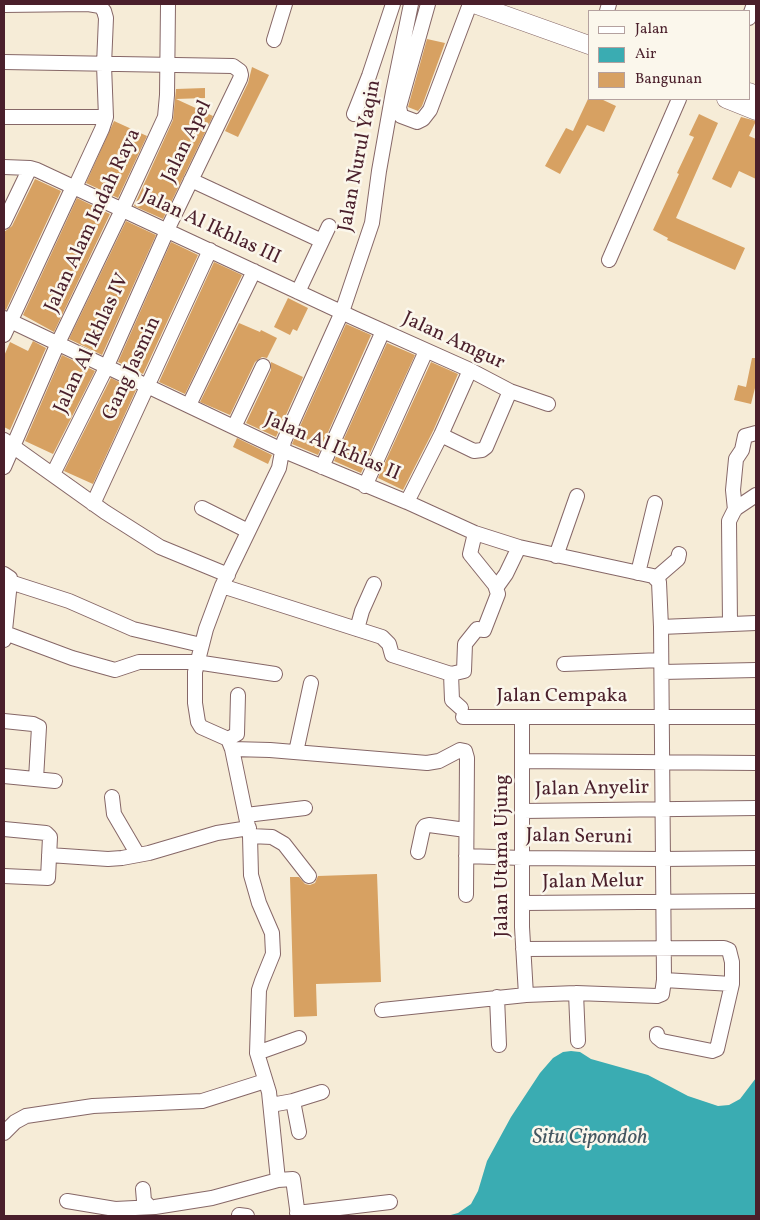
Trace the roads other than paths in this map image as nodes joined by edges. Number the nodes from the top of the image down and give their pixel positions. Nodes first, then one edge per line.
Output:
1 (168, 4) edge
2 (285, 4) edge
3 (394, 4) edge
4 (412, 4) edge
5 (428, 4) edge
6 (472, 4) edge
7 (510, 4) edge
8 (4, 5) edge
9 (588, 32) edge
10 (274, 40) dead end
11 (588, 45) edge
12 (4, 62) edge
13 (104, 65) junction
14 (167, 65) junction
15 (679, 100) edge
16 (728, 100) edge
17 (756, 111) edge
18 (354, 114) dead end
19 (4, 117) edge
20 (106, 118) junction
21 (4, 167) edge
22 (30, 168) junction
23 (191, 180) junction
24 (73, 187) junction
25 (122, 210) junction
26 (4, 222) edge
27 (329, 226) dead end
28 (168, 230) junction
29 (322, 241) junction
30 (210, 250) junction
31 (609, 260) dead end
32 (254, 271) junction
33 (298, 292) junction
34 (342, 312) junction
35 (7, 319) edge
36 (383, 331) junction
37 (4, 335) edge
38 (58, 343) junction
39 (426, 351) junction
40 (107, 366) junction
41 (263, 366) dead end
42 (470, 370) junction
43 (147, 386) junction
44 (510, 391) junction
45 (548, 404) dead end
46 (189, 406) junction
47 (234, 427) junction
48 (756, 433) edge
49 (441, 434) junction
50 (8, 443) edge
51 (282, 450) junction
52 (322, 466) junction
53 (4, 467) edge
54 (53, 474) junction
55 (365, 486) junction
56 (756, 495) edge
57 (577, 496) dead end
58 (407, 502) junction
59 (655, 503) dead end
60 (93, 504) junction
61 (202, 508) dead end
62 (735, 510) junction
63 (248, 531) junction
64 (475, 533) junction
65 (519, 547) junction
66 (679, 554) dead end
67 (556, 556) junction
68 (638, 573) junction
69 (7, 577) edge
70 (657, 579) junction
71 (228, 583) junction
72 (374, 584) dead end
73 (496, 588) junction
74 (756, 623) edge
75 (730, 624) junction
76 (662, 627) junction
77 (357, 630) junction
78 (4, 636) edge
79 (202, 645) junction
80 (196, 662) junction
81 (564, 664) dead end
82 (661, 666) junction
83 (756, 670) edge
84 (275, 674) dead end
85 (451, 674) junction
86 (311, 683) dead end
87 (238, 695) dead end
88 (662, 716) junction
89 (522, 717) junction
90 (756, 717) edge
91 (4, 721) edge
92 (230, 744) junction
93 (296, 752) junction
94 (523, 761) junction
95 (662, 761) junction
96 (756, 763) edge
97 (4, 776) edge
98 (36, 779) junction
99 (55, 781) dead end
100 (112, 797) dead end
101 (305, 808) dead end
102 (756, 808) edge
103 (662, 809) junction
104 (523, 811) junction
105 (248, 826) junction
106 (4, 829) edge
107 (466, 830) junction
108 (418, 852) dead end
109 (49, 855) junction
110 (138, 855) junction
111 (466, 856) junction
112 (522, 858) junction
113 (756, 858) edge
114 (662, 859) junction
115 (4, 876) edge
116 (309, 876) dead end
117 (466, 895) dead end
118 (756, 901) edge
119 (663, 902) junction
120 (523, 903) junction
121 (663, 948) junction
122 (523, 949) junction
123 (664, 980) junction
124 (732, 984) junction
125 (576, 994) junction
126 (526, 995) junction
127 (497, 998) junction
128 (382, 1010) dead end
129 (657, 1034) dead end
130 (299, 1038) dead end
131 (578, 1041) dead end
132 (499, 1046) dead end
133 (257, 1054) junction
134 (265, 1081) junction
135 (322, 1092) dead end
136 (293, 1101) junction
137 (271, 1105) junction
138 (299, 1132) dead end
139 (4, 1133) edge
140 (278, 1180) junction
141 (142, 1190) dead end
142 (67, 1201) dead end
143 (390, 1202) dead end
144 (150, 1212) edge
145 (298, 1215) edge

1 - 14 street, Jalan Alam Indah Raya
2 - 10 street
3 - 18 street
4 - 34 street, Jalan Nurul Yaqin
5 - 6 street
6 - 11 main road
7 - 9 main road
8 - 13 street
12 - 13 street
13 - 14 street
13 - 20 street
14 - 23 street, Jalan Apel
14 - 25 street, Jalan Alam Indah Raya
15 - 31 street
16 - 17 main road
19 - 20 street
20 - 24 street
21 - 22 street, Jalan Al Ikhlas III
22 - 24 street, Jalan Al Ikhlas III
22 - 26 street
23 - 28 street, Jalan Apel
23 - 29 street
24 - 25 street, Jalan Al Ikhlas III
24 - 35 street
25 - 28 street, Jalan Al Ikhlas III
25 - 38 street, Jalan Alam Indah Raya
27 - 29 street
28 - 30 street, Jalan Al Ikhlas III
28 - 40 street, Jalan Al Ikhlas IV
29 - 33 street
30 - 32 street, Jalan Al Ikhlas III
30 - 43 street, Gang Jasmin
32 - 33 street, Jalan Al Ikhlas III
32 - 46 street
33 - 34 street, Jalan Al Ikhlas III
34 - 36 street, Jalan Amgur
34 - 51 street, Jalan Nurul Yaqin
35 - 37 street
35 - 38 street, Jalan Al Ikhlas II
36 - 39 street, Jalan Amgur
36 - 52 street
38 - 40 street, Jalan Al Ikhlas II
38 - 50 street, Jalan Alam Indah Raya
39 - 42 street, Jalan Amgur
39 - 55 street
40 - 43 street, Jalan Al Ikhlas II
40 - 54 street, Jalan Al Ikhlas IV
41 - 47 street
42 - 44 street, Jalan Amgur
42 - 49 street
43 - 46 street, Jalan Al Ikhlas II
43 - 60 street, Gang Jasmin
44 - 45 street, Jalan Amgur
44 - 49 street
46 - 47 street, Jalan Al Ikhlas II
47 - 51 street, Jalan Al Ikhlas II
48 - 62 street
49 - 58 street
50 - 53 street, Jalan Alam Indah Raya
50 - 54 street
51 - 52 street, Jalan Al Ikhlas II
51 - 63 street, Jalan Nurul Yaqin
52 - 55 street, Jalan Al Ikhlas II
54 - 60 street
55 - 58 street, Jalan Al Ikhlas II
56 - 62 street
57 - 67 street
58 - 64 street, Jalan Al Ikhlas II
59 - 68 street
60 - 71 street
61 - 63 street
62 - 75 street
63 - 71 street, Jalan Nurul Yaqin
64 - 65 street, Jalan Al Ikhlas II
64 - 73 street
65 - 67 street, Jalan Al Ikhlas II
65 - 73 street
66 - 70 street
67 - 68 street, Jalan Al Ikhlas II
68 - 70 street, Jalan Al Ikhlas II
69 - 78 street
69 - 79 street
70 - 76 street
71 - 77 street
71 - 79 street, Jalan Nurul Yaqin
72 - 77 street
73 - 85 street
74 - 75 street
75 - 76 street
76 - 82 street
77 - 85 street
78 - 80 street
79 - 80 street, Jalan Nurul Yaqin
80 - 84 street
80 - 92 street, Jalan Nurul Yaqin
81 - 82 street
82 - 83 street
82 - 88 street
85 - 89 street, Jalan Cempaka
86 - 93 street
87 - 92 street
88 - 89 street, Jalan Cempaka
88 - 90 street, Jalan Cempaka
88 - 95 street
89 - 94 street, Jalan Utama Ujung
91 - 98 street
92 - 93 street
92 - 105 street
93 - 107 street
94 - 95 street
94 - 104 street, Jalan Utama Ujung
95 - 96 street
95 - 103 street
97 - 98 street
98 - 99 street
100 - 110 street
101 - 105 street
102 - 103 street, Jalan Anyelir
103 - 104 street, Jalan Anyelir
103 - 114 street
104 - 112 street, Jalan Utama Ujung
105 - 110 street
105 - 116 street
105 - 133 street
106 - 109 street
107 - 108 street
107 - 111 street
109 - 110 street
109 - 115 street
111 - 112 street, Jalan Seruni
111 - 117 street
112 - 114 street, Jalan Seruni
112 - 120 street, Jalan Utama Ujung
113 - 114 street, Jalan Seruni
114 - 119 street
118 - 119 street, Jalan Melur
119 - 120 street, Jalan Melur
119 - 121 street
120 - 122 street, Jalan Utama Ujung
121 - 122 street
121 - 123 street
121 - 124 street
122 - 126 street, Jalan Utama Ujung
123 - 124 street
123 - 125 street
124 - 129 street
125 - 126 street
125 - 131 street
126 - 127 street
127 - 128 street
127 - 132 street
130 - 133 street
133 - 134 street
134 - 137 street
134 - 139 street
135 - 136 street
136 - 137 street
136 - 138 street
137 - 140 street
140 - 144 street
140 - 145 street
141 - 144 street
142 - 144 street
143 - 145 street

